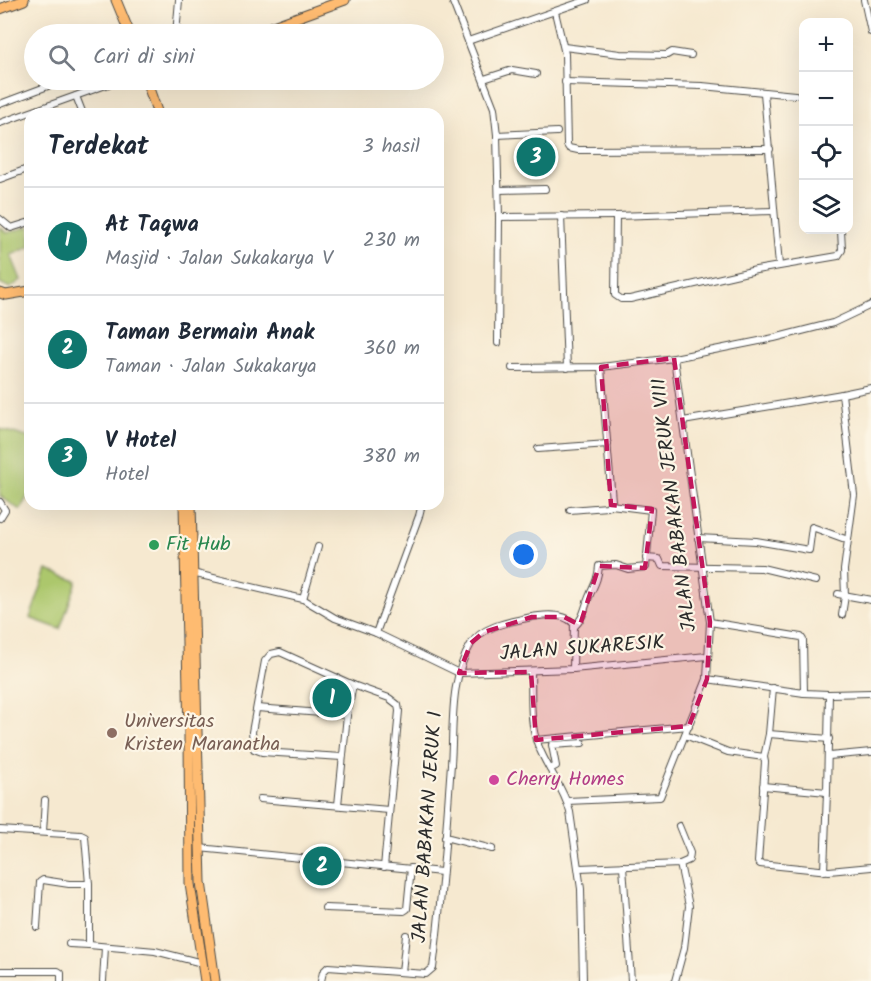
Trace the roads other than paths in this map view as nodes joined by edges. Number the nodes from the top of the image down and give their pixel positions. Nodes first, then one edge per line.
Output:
1 (24, 0) edge
2 (116, 0) edge
3 (178, 0) edge
4 (345, 0) edge
5 (452, 0) edge
6 (587, 0) edge
7 (864, 0) edge
8 (4, 5) edge
9 (555, 12) junction
10 (126, 24) edge
11 (177, 24) edge
12 (279, 24) edge
13 (871, 29) edge
14 (468, 41) junction
15 (564, 46) junction
16 (691, 55) dead end
17 (536, 74) dead end
18 (484, 79) junction
19 (565, 82) junction
20 (37, 90) edge
21 (96, 90) edge
22 (150, 90) edge
23 (764, 93) junction
24 (795, 95) dead end
25 (76, 96) junction
26 (0, 104) edge
27 (42, 108) edge
28 (80, 108) edge
29 (156, 108) edge
30 (24, 114) edge
31 (0, 123) edge
32 (557, 132) dead end
33 (497, 135) junction
34 (770, 149) junction
35 (24, 170) edge
36 (0, 179) edge
37 (545, 189) dead end
38 (499, 190) junction
39 (774, 211) junction
40 (500, 216) junction
41 (561, 216) junction
42 (616, 216) junction
43 (0, 219) edge
44 (24, 224) edge
45 (841, 234) edge
46 (779, 265) junction
47 (24, 292) edge
48 (0, 293) edge
49 (871, 305) edge
50 (498, 343) dead end
51 (674, 358) junction
52 (601, 367) junction
53 (512, 368) dead end
54 (567, 368) junction
55 (871, 387) edge
56 (842, 394) junction
57 (683, 421) junction
58 (608, 444) junction
59 (538, 449) dead end
60 (0, 502) edge
61 (611, 505) junction
62 (184, 510) edge
63 (191, 510) edge
64 (420, 510) edge
65 (570, 510) dead end
66 (0, 518) edge
67 (698, 538) junction
68 (848, 540) junction
69 (318, 547) dead end
70 (646, 558) junction
71 (702, 566) junction
72 (192, 573) junction
73 (816, 581) dead end
74 (838, 594) dead end
75 (845, 596) junction
76 (303, 598) junction
77 (871, 600) edge
78 (842, 615) dead end
79 (710, 622) junction
80 (574, 627) junction
81 (376, 633) junction
82 (707, 656) junction
83 (573, 669) junction
84 (531, 672) junction
85 (459, 673) junction
86 (707, 679) junction
87 (353, 685) junction
88 (773, 688) junction
89 (804, 693) junction
90 (871, 693) edge
91 (829, 694) junction
92 (257, 708) junction
93 (347, 716) junction
94 (689, 726) junction
95 (769, 734) junction
96 (685, 735) junction
97 (829, 739) junction
98 (536, 740) junction
99 (582, 743) dead end
100 (871, 752) edge
101 (829, 756) junction
102 (342, 757) junction
103 (764, 757) junction
104 (550, 769) junction
105 (763, 786) junction
106 (827, 792) junction
107 (260, 799) dead end
108 (45, 800) dead end
109 (567, 801) junction
110 (338, 805) junction
111 (389, 810) junction
112 (680, 826) dead end
113 (0, 830) edge
114 (43, 832) junction
115 (445, 837) junction
116 (199, 848) junction
117 (492, 849) dead end
118 (680, 864) junction
119 (623, 866) junction
120 (384, 867) junction
121 (871, 867) edge
122 (411, 868) junction
123 (579, 868) junction
124 (824, 871) junction
125 (442, 872) junction
126 (89, 884) junction
127 (325, 908) dead end
128 (37, 927) dead end
129 (406, 935) dead end
130 (69, 944) dead end
131 (89, 945) junction
132 (105, 947) junction
133 (202, 963) junction
134 (0, 971) edge
135 (402, 972) junction
136 (61, 981) edge
137 (103, 981) edge
138 (204, 981) edge
139 (215, 981) edge
140 (321, 981) edge
141 (583, 981) edge
142 (631, 981) edge
143 (675, 981) edge

1 - 8 main road
2 - 10 main road
3 - 11 street
4 - 12 main road
5 - 14 street
6 - 9 street
7 - 13 street
9 - 14 street
9 - 15 street
14 - 18 street
15 - 16 street
15 - 19 street
17 - 18 street
18 - 33 street
19 - 23 street
19 - 34 street
20 - 26 street
21 - 25 street
22 - 29 main road
23 - 24 street
23 - 34 street
25 - 27 street
25 - 28 street
30 - 31 street
32 - 33 street
33 - 38 street
34 - 39 street
35 - 36 street
37 - 38 street
38 - 40 street
39 - 42 street
39 - 46 street
40 - 41 street
40 - 50 street
41 - 42 street
41 - 54 street
42 - 46 street
43 - 44 street
45 - 46 street
47 - 48 main road
49 - 51 street
51 - 52 street
51 - 57 street, JALAN BABAKAN JERUK VIII
52 - 54 street
52 - 58 street
53 - 54 street
55 - 56 street
56 - 57 street
56 - 68 street
57 - 67 street, JALAN BABAKAN JERUK VIII
58 - 59 street
58 - 61 street
60 - 66 street
61 - 65 street
61 - 70 street
62 - 133 main road
63 - 72 main road
64 - 81 street
67 - 68 street
67 - 71 street, JALAN BABAKAN JERUK VIII
68 - 75 street
69 - 76 street
70 - 71 street
70 - 80 street
71 - 73 street
71 - 79 street, JALAN BABAKAN JERUK VIII
72 - 76 street
72 - 116 main road
74 - 75 street
75 - 77 street
75 - 78 street
76 - 81 street
79 - 82 street, JALAN BABAKAN JERUK VIII
79 - 89 street
80 - 83 street
80 - 85 street, JALAN BABAKAN JERUK 1
81 - 85 street
82 - 83 street, JALAN SUKARESIK
82 - 86 street, JALAN BABAKAN JERUK VIII
83 - 84 street, JALAN SUKARESIK
84 - 85 street, JALAN SUKARESIK
84 - 98 street
85 - 115 street, JALAN BABAKAN JERUK 1
86 - 88 street
86 - 94 street, JALAN BABAKAN JERUK VIII
87 - 92 street
87 - 93 street
87 - 111 street
88 - 89 street
88 - 95 street
89 - 91 street
90 - 91 street
91 - 97 street
92 - 93 street
92 - 102 street
93 - 102 street
94 - 96 street, JALAN BABAKAN JERUK VIII
94 - 98 street
95 - 97 street
95 - 103 street
96 - 103 street
96 - 109 street, JALAN BABAKAN JERUK VIII
97 - 101 street
98 - 104 street
99 - 104 street
100 - 101 street
101 - 106 street
102 - 110 street
103 - 105 street
104 - 109 street
105 - 106 street
105 - 124 street
106 - 124 street
107 - 110 street
108 - 114 street
109 - 123 street
110 - 111 street
111 - 120 street
112 - 118 street
113 - 114 street
114 - 126 street
115 - 117 street
115 - 125 street, JALAN BABAKAN JERUK 1
116 - 120 street
116 - 139 main road
118 - 119 street
118 - 143 street
119 - 123 street
119 - 142 street
120 - 122 street
121 - 124 street
122 - 125 street
122 - 127 street
123 - 141 street
125 - 135 street, JALAN BABAKAN JERUK 1
126 - 128 street
126 - 131 street
129 - 135 street
130 - 131 street
131 - 132 street
132 - 133 street
132 - 137 street
133 - 138 main road
134 - 136 street
135 - 140 street, JALAN BABAKAN JERUK 1

